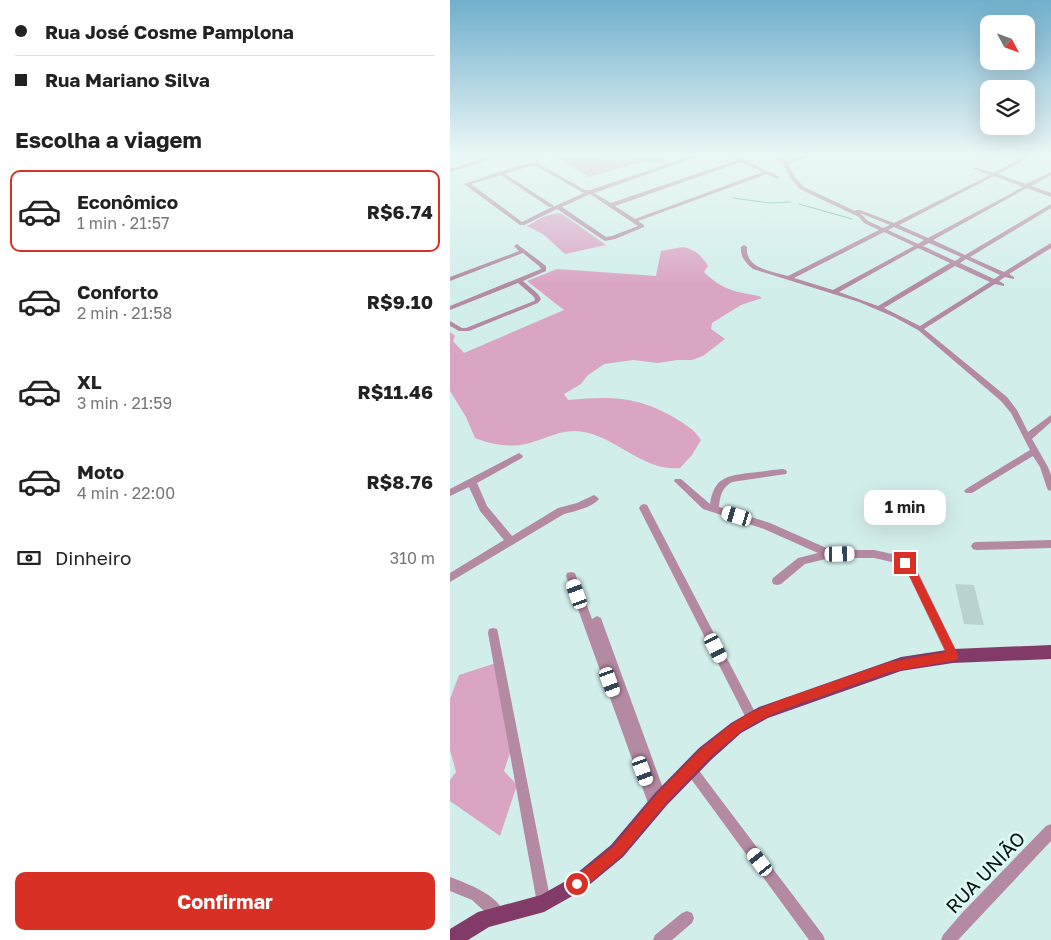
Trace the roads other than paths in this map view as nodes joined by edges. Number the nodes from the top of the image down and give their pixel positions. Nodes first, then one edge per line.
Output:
1 (486, 198) edge
2 (542, 198) edge
3 (572, 198) edge
4 (599, 198) edge
5 (632, 198) edge
6 (696, 198) edge
7 (827, 198) edge
8 (947, 198) edge
9 (1005, 198) edge
10 (612, 205) junction
11 (555, 206) junction
12 (1051, 206) edge
13 (863, 215) junction
14 (636, 220) junction
15 (894, 225) junction
16 (642, 226) joint
17 (883, 230) junction
18 (928, 240) junction
19 (1051, 245) edge
20 (518, 246) dead end
21 (918, 246) junction
22 (744, 248) dead end
23 (524, 251) junction
24 (965, 257) junction
25 (955, 263) junction
26 (1005, 275) junction
27 (1012, 278) dead end
28 (450, 279) edge
29 (787, 279) junction
30 (519, 281) junction
31 (994, 282) junction
32 (1002, 285) dead end
33 (833, 292) junction
34 (450, 308) edge
35 (880, 308) junction
36 (450, 323) edge
37 (920, 330) junction
38 (1051, 418) edge
39 (1027, 438) junction
40 (1034, 452) junction
41 (519, 456) dead end
42 (783, 472) dead end
43 (472, 482) junction
44 (678, 482) dead end
45 (1051, 488) edge
46 (969, 491) dead end
47 (450, 493) edge
48 (594, 499) dead end
49 (644, 508) dead end
50 (714, 508) junction
51 (511, 542) junction
52 (1051, 544) edge
53 (976, 546) dead end
54 (830, 554) junction
55 (571, 576) dead end
56 (450, 578) edge
57 (777, 581) dead end
58 (597, 621) dead end
59 (493, 634) dead end
60 (1051, 652) edge
61 (953, 656) junction
62 (752, 718) junction
63 (690, 768) junction
64 (659, 802) junction
65 (1051, 831) edge
66 (450, 884) edge
67 (544, 903) junction
68 (498, 914) junction
69 (687, 918) dead end
70 (450, 940) edge
71 (660, 940) edge
72 (818, 940) edge
73 (948, 940) edge

1 - 11 street
2 - 11 street
3 - 11 street
4 - 10 street
5 - 10 street
6 - 14 street
7 - 13 street
8 - 15 street
9 - 18 street
10 - 14 street
11 - 16 street
12 - 24 street
13 - 15 street
13 - 17 street
14 - 16 street
15 - 17 street
15 - 18 street
17 - 21 street
17 - 29 street
18 - 21 street
18 - 24 street
19 - 26 street
20 - 23 street
21 - 25 street
21 - 33 street
22 - 29 street
23 - 28 street
23 - 30 street
24 - 25 street
24 - 26 street
25 - 31 street
25 - 35 street
26 - 27 street
26 - 31 street
29 - 33 street
30 - 34 street
30 - 36 street
31 - 32 street
31 - 37 street
33 - 35 street
35 - 37 street
37 - 39 street
38 - 39 street
39 - 40 street
40 - 45 street
40 - 46 street
41 - 43 street
42 - 50 street
43 - 47 street
43 - 51 street
44 - 50 street
48 - 51 street
49 - 62 street
50 - 54 street
51 - 56 street
52 - 53 street
54 - 57 street
54 - 61 street
55 - 64 street
58 - 64 street
59 - 67 street
60 - 61 main road
61 - 62 main road
62 - 63 main road
63 - 64 main road
63 - 72 street
64 - 67 main road
65 - 73 street, RUA UNIÃO
66 - 68 street
67 - 68 main road
68 - 70 main road
69 - 71 street

